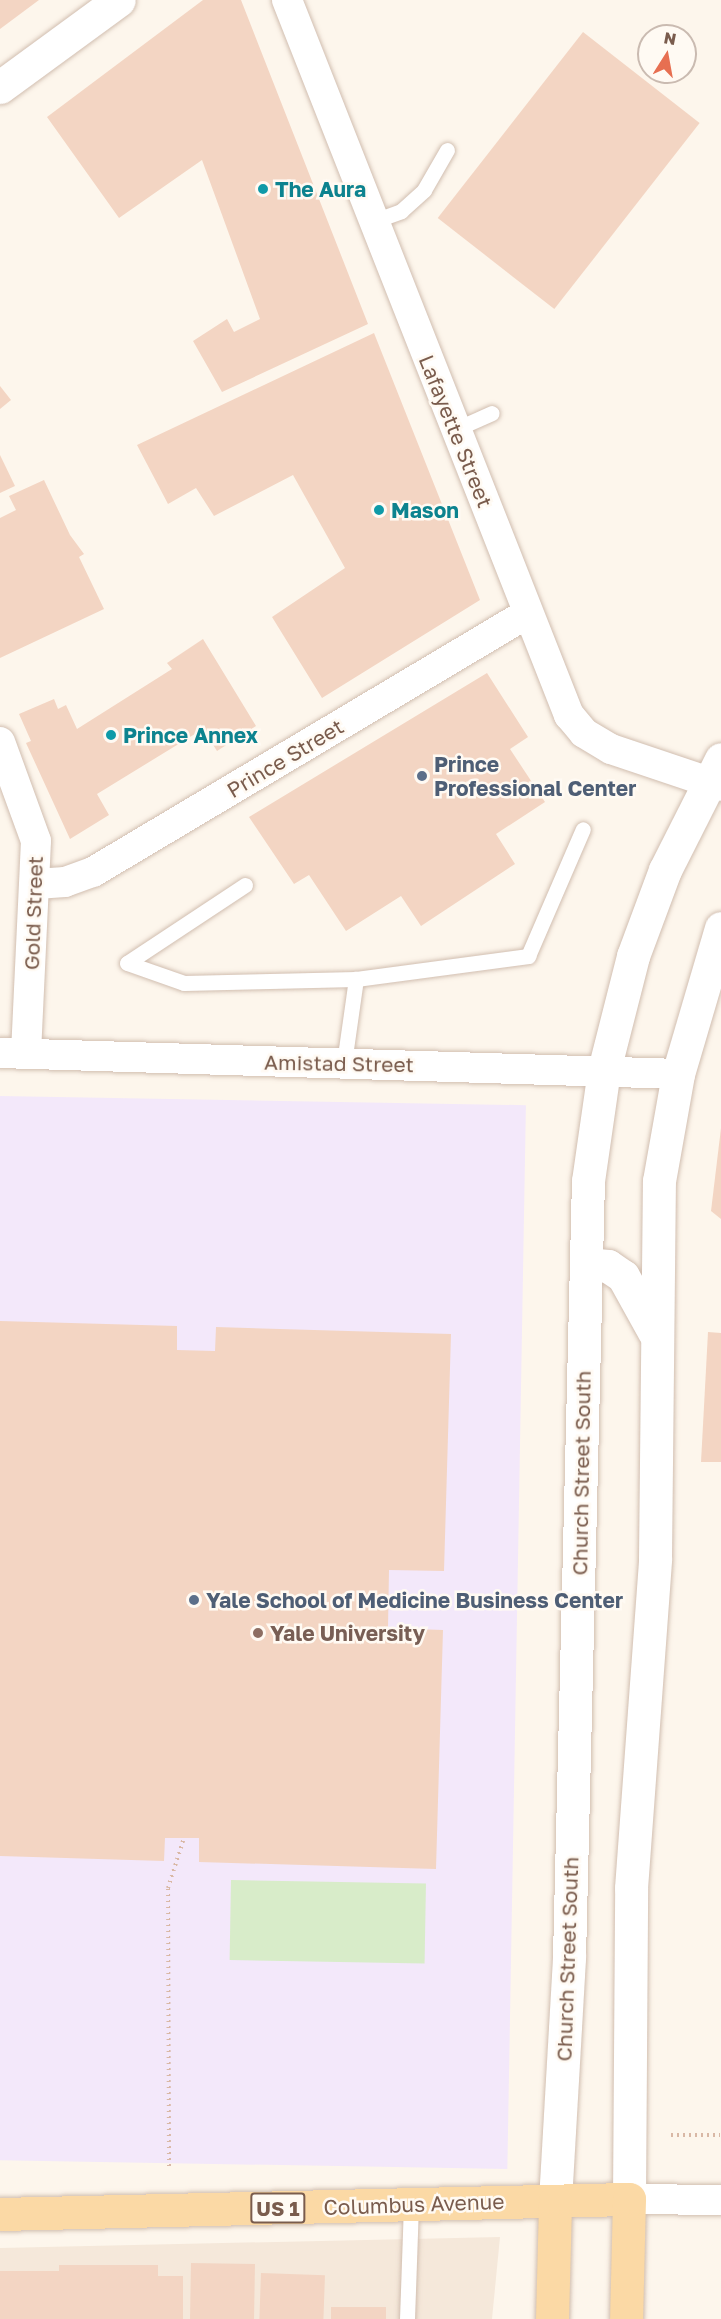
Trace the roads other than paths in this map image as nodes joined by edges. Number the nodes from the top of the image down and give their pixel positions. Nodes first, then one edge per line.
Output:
1 (119, 0) edge
2 (287, 0) edge
3 (0, 87) edge
4 (447, 150) dead end
5 (374, 221) junction
6 (492, 413) dead end
7 (456, 429) junction
8 (528, 613) junction
9 (0, 742) edge
10 (717, 775) edge
11 (583, 829) dead end
12 (36, 885) junction
13 (245, 885) dead end
14 (721, 928) edge
15 (357, 980) junction
16 (13, 1054) edge
17 (344, 1063) junction
18 (604, 1070) junction
19 (678, 1074) junction
20 (586, 1264) junction
21 (659, 1342) junction
22 (629, 2199) junction
23 (721, 2200) edge
24 (555, 2201) junction
25 (411, 2205) junction
26 (0, 2214) edge
27 (407, 2319) edge
28 (552, 2319) edge
29 (626, 2319) edge

1 - 3 main road
2 - 5 street, Lafayette Street
4 - 5 lane
5 - 7 street, Lafayette Street
6 - 7 lane
7 - 8 street, Lafayette Street
8 - 10 street, Lafayette Street
8 - 12 street, Prince Street
9 - 12 street, Gold Street
10 - 18 main road, Church Street South
11 - 15 lane
12 - 16 street, Gold Street
13 - 15 lane
14 - 19 main road
15 - 17 lane
16 - 17 street, Amistad Street
17 - 18 street, Amistad Street
18 - 19 street, Amistad Street
18 - 20 main road, Church Street South
19 - 21 main road
20 - 21 main road
20 - 24 main road, Church Street South
21 - 22 main road
22 - 23 street, Columbus Avenue
22 - 24 main road, Columbus Avenue / US 1
22 - 29 main road
24 - 25 main road, Columbus Avenue / US 1
24 - 28 main road, Church Street South
25 - 26 main road, Columbus Avenue / US 1
25 - 27 lane

